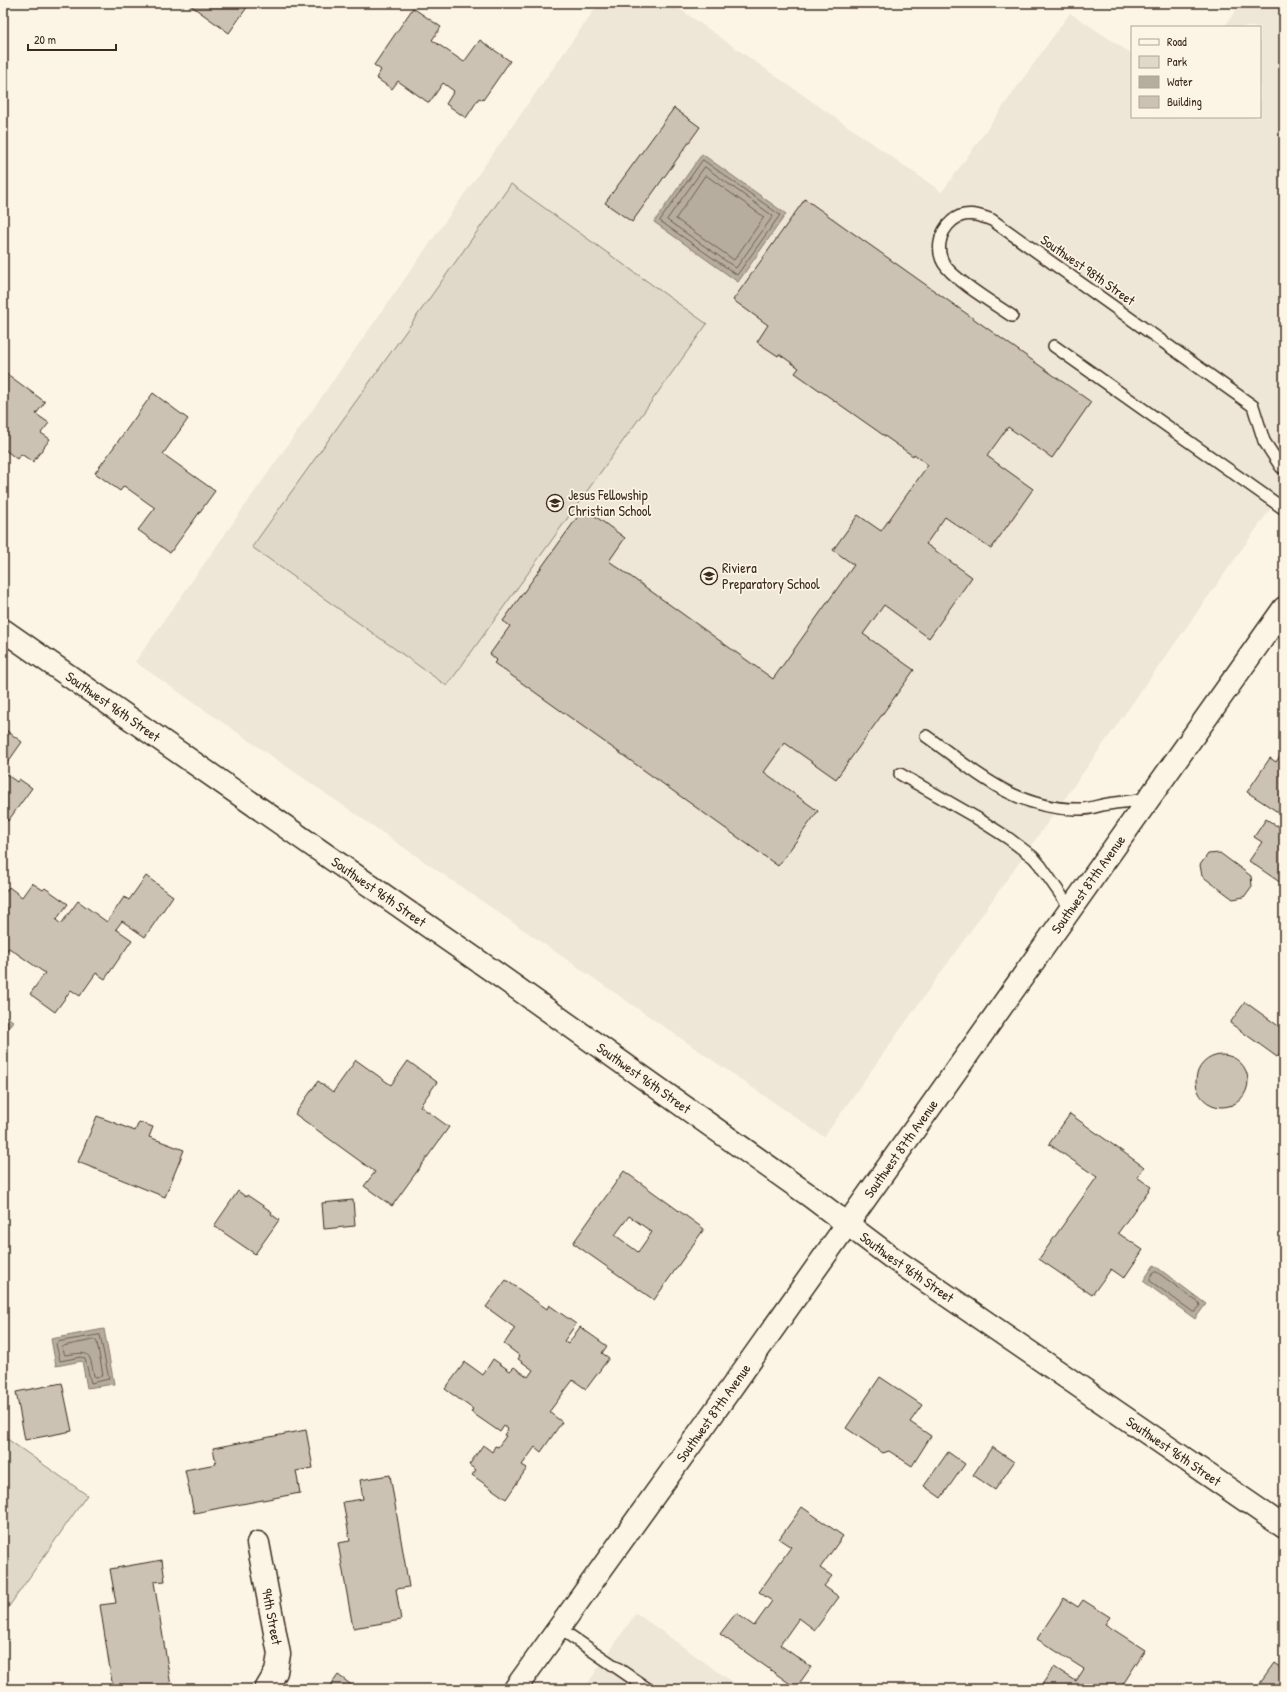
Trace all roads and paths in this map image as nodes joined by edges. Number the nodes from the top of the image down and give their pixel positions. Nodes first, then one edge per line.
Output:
1 (1012, 316) dead end
2 (1054, 346) dead end
3 (1284, 468) edge
4 (1284, 509) edge
5 (1281, 619) edge
6 (3, 630) edge
7 (926, 736) dead end
8 (900, 774) dead end
9 (1148, 799) junction
10 (1070, 908) junction
11 (847, 1224) junction
12 (1284, 1527) edge
13 (258, 1543) dead end
14 (559, 1628) junction
15 (266, 1689) edge
16 (515, 1689) edge
17 (648, 1689) edge

1 - 3 lane, Southwest 98th Street
2 - 4 lane
5 - 9 street, Southwest 87th Avenue
6 - 11 street, Southwest 96th Street
7 - 9 lane
8 - 10 lane
9 - 10 street, Southwest 87th Avenue
10 - 11 street, Southwest 87th Avenue
11 - 12 street, Southwest 96th Street
11 - 14 street, Southwest 87th Avenue
13 - 15 street, 94th Street
14 - 16 street, Southwest 87th Avenue
14 - 17 lane

